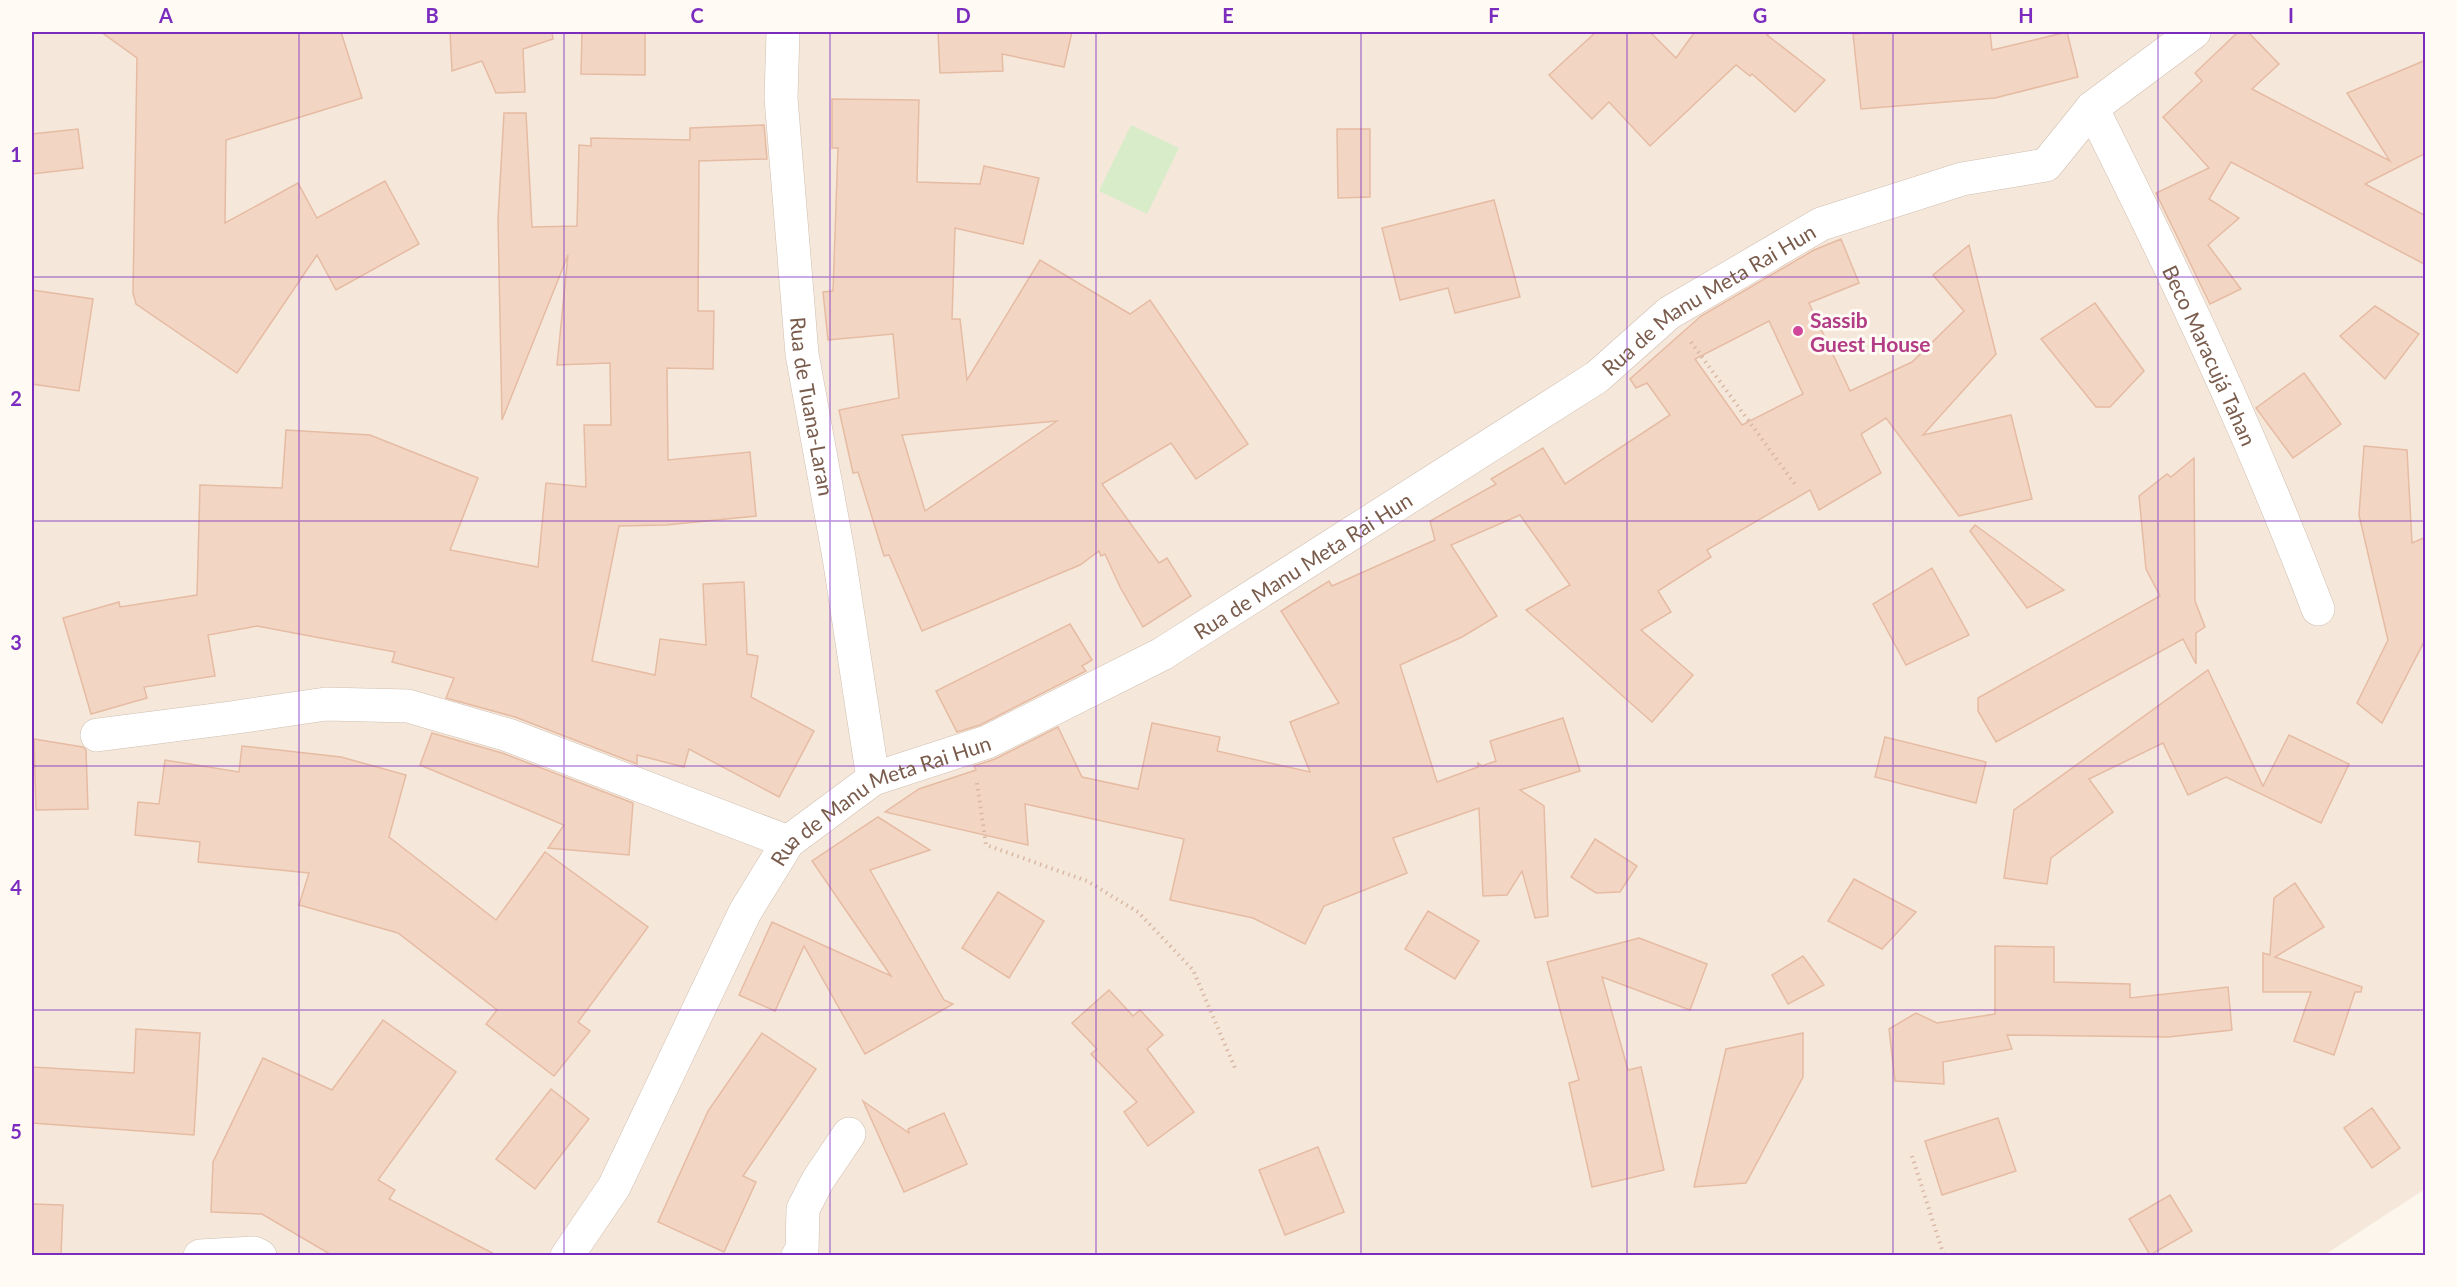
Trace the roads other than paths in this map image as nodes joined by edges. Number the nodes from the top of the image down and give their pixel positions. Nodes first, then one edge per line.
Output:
1 (783, 32) edge
2 (2194, 32) edge
3 (2092, 108) junction
4 (2318, 609) dead end
5 (97, 735) dead end
6 (873, 779) junction
7 (788, 842) junction
8 (849, 1134) dead end
9 (200, 1256) edge
10 (260, 1256) edge
11 (567, 1256) edge
12 (798, 1256) edge

1 - 6 street, Rua de Tuana-Laran
2 - 3 street, Rua de Manu Meta Rai Hun
3 - 4 street, Beco Maracujá Tahan
3 - 6 street, Rua de Manu Meta Rai Hun
5 - 7 street
6 - 7 street, Rua de Manu Meta Rai Hun
7 - 11 street, Rua de Manu Meta Rai Hun
8 - 12 street
9 - 10 street

